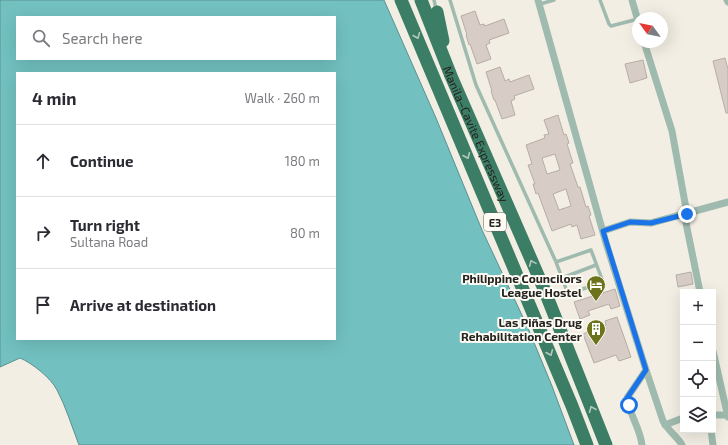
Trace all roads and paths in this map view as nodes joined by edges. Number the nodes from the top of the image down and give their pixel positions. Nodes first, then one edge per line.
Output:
1 (401, 0) edge
2 (421, 0) edge
3 (450, 0) edge
4 (554, 0) edge
5 (600, 0) edge
6 (632, 0) edge
7 (538, 2) edge
8 (435, 6) edge
9 (636, 12) edge
10 (632, 21) edge
11 (646, 48) edge
12 (451, 76) junction
13 (728, 202) edge
14 (687, 214) junction
15 (603, 231) junction
16 (556, 262) junction
17 (596, 265) junction
18 (562, 278) junction
19 (699, 289) edge
20 (715, 361) edge
21 (646, 370) junction
22 (716, 415) edge
23 (727, 416) edge
24 (680, 419) edge
25 (665, 425) junction
26 (711, 433) edge
27 (587, 445) edge
28 (606, 445) edge
29 (642, 445) edge
30 (682, 445) edge
31 (713, 445) edge

1 -> 27 highway, Manila–Cavite Expressway / E3
2 - 12 highway, Manila–Cavite Expressway / E3
3 - 16 lane
4 - 7 lane
5 - 10 lane
6 - 9 street
7 - 15 street
8 - 12 highway
11 - 14 street
28 -> 12 highway, Manila–Cavite Expressway / E3
13 - 14 street
14 - 15 street
14 - 19 street
15 - 21 street
16 - 17 lane
16 - 18 lane
17 - 18 lane
17 - 18 lane
20 - 23 street
21 - 25 street
21 - 29 street
22 - 23 street
24 - 25 street
25 - 30 street
26 - 31 street

